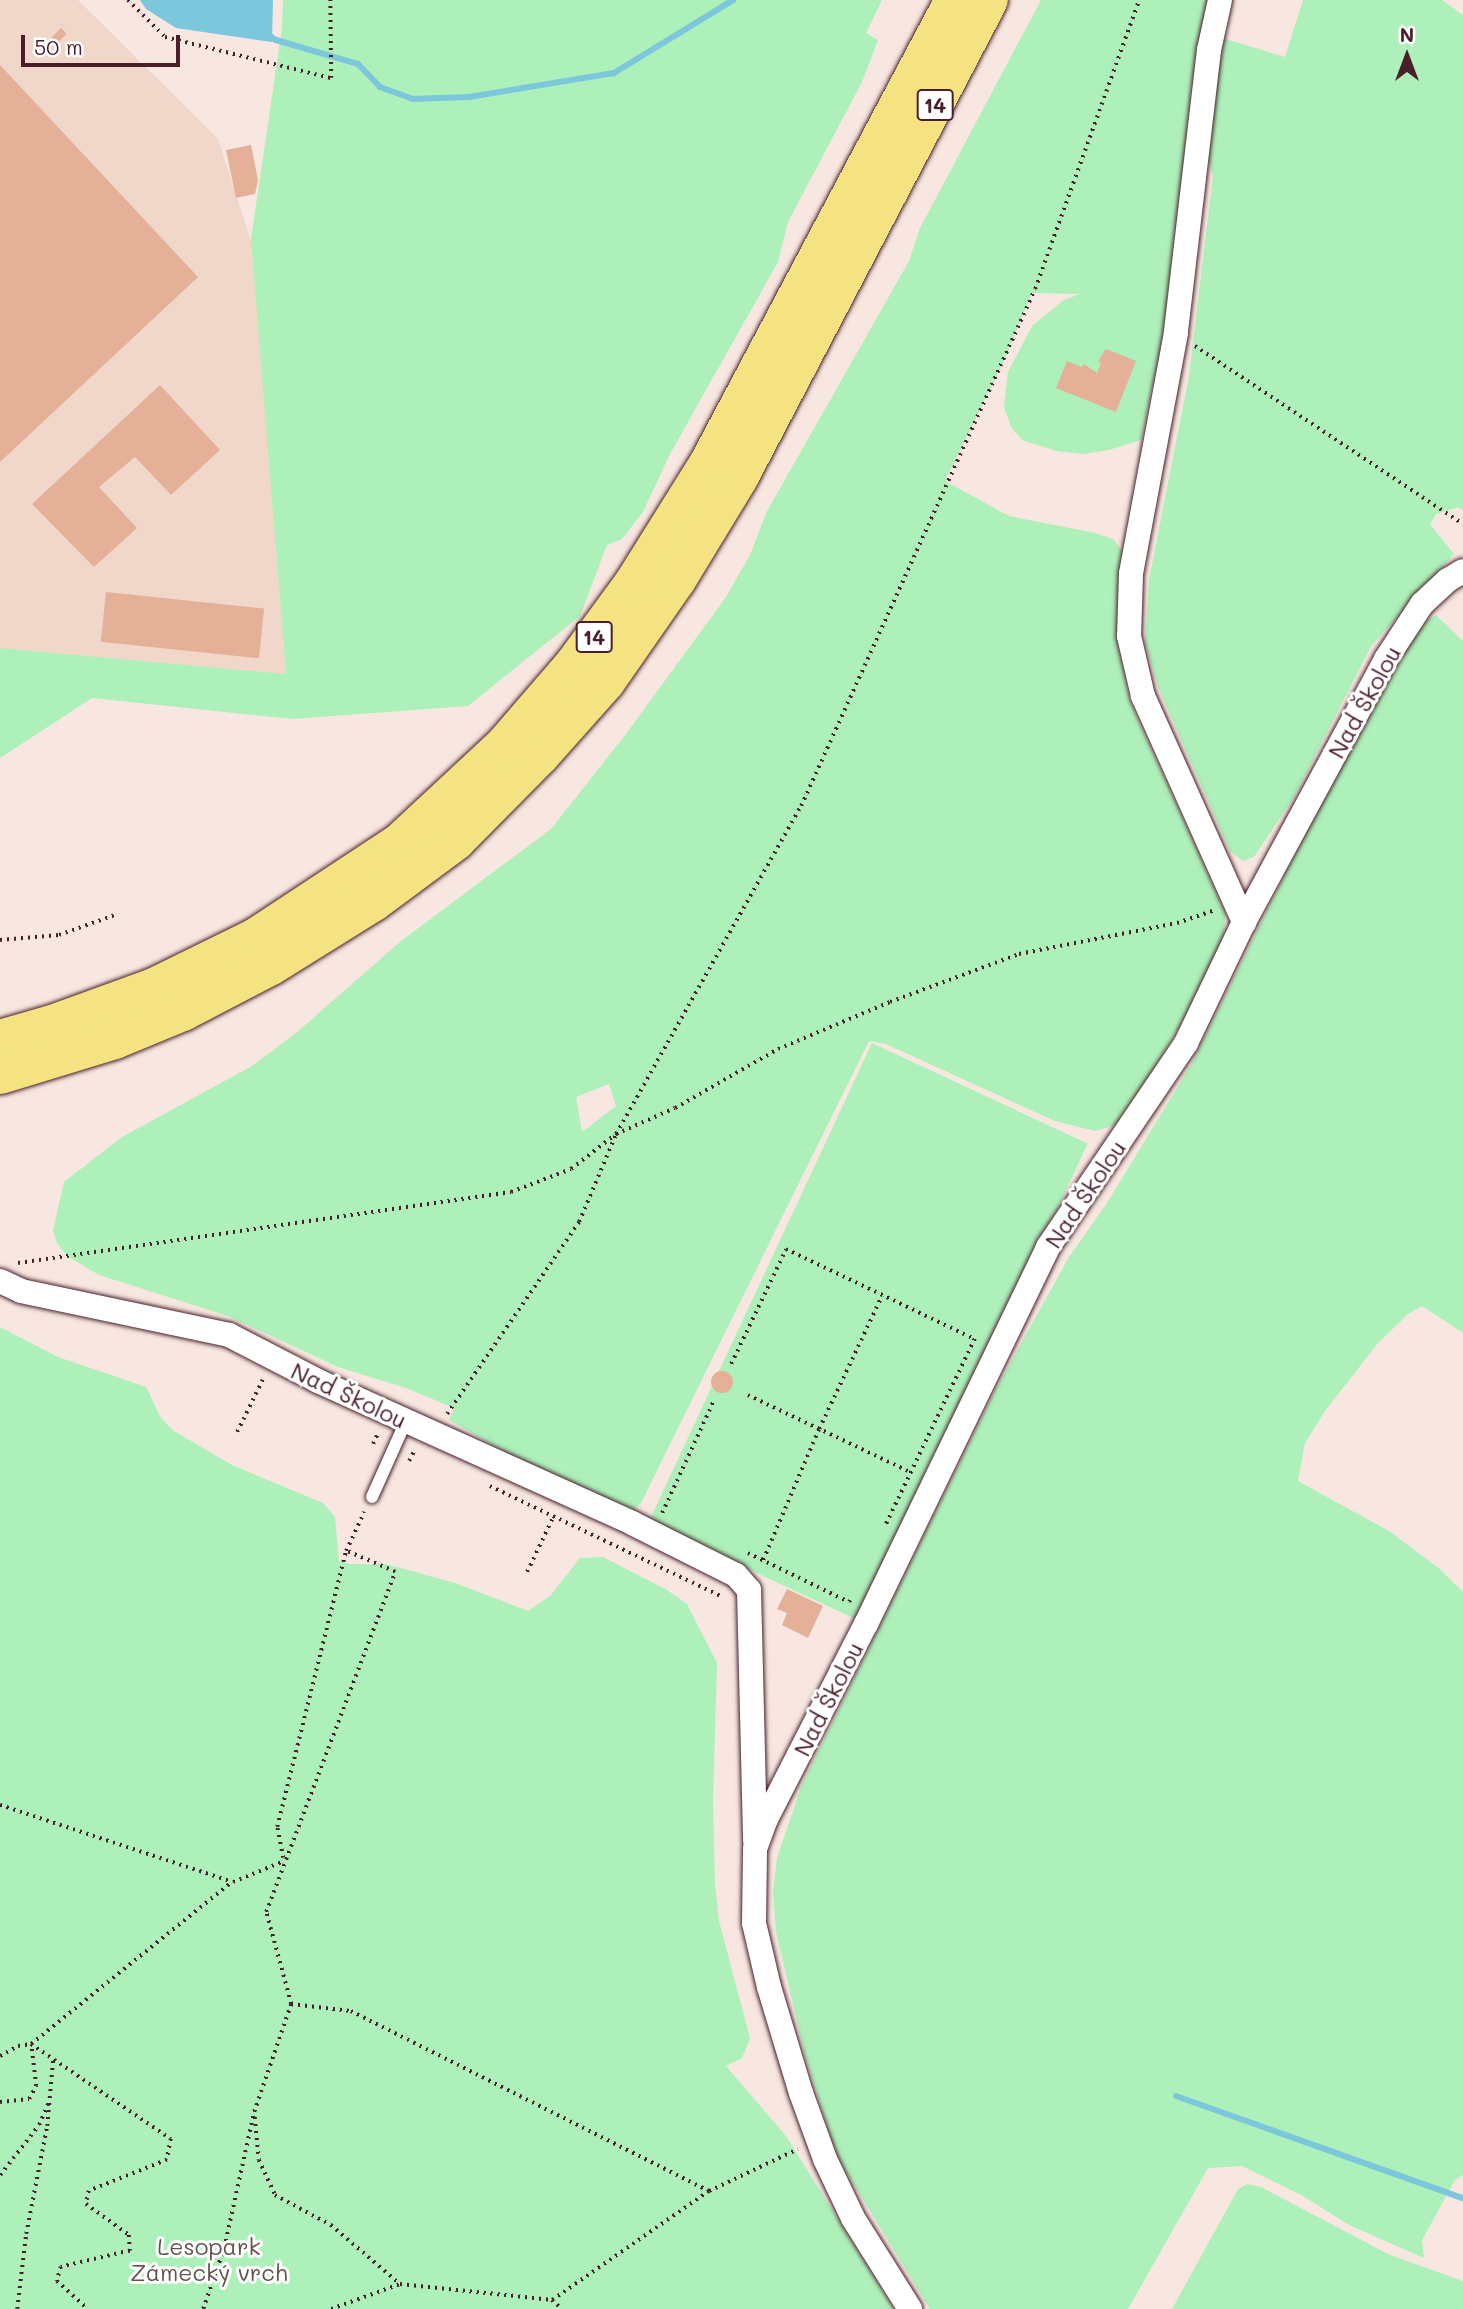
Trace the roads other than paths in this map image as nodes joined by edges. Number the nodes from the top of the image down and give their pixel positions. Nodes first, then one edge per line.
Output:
1 (954, 0) edge
2 (989, 0) edge
3 (1220, 0) edge
4 (1463, 571) edge
5 (1240, 913) junction
6 (0, 1039) edge
7 (0, 1075) edge
8 (7, 1272) edge
9 (402, 1431) junction
10 (372, 1497) road end
11 (755, 1849) junction
12 (909, 2309) edge

1 - 6 highway, 14
2 - 7 highway, 14
3 - 5 street
4 - 5 street, Nad Školou
5 - 11 street, Nad Školou
8 - 9 street, Nad Školou
9 - 10 lane
9 - 11 street, Nad Školou
11 - 12 street, Nad Školou

